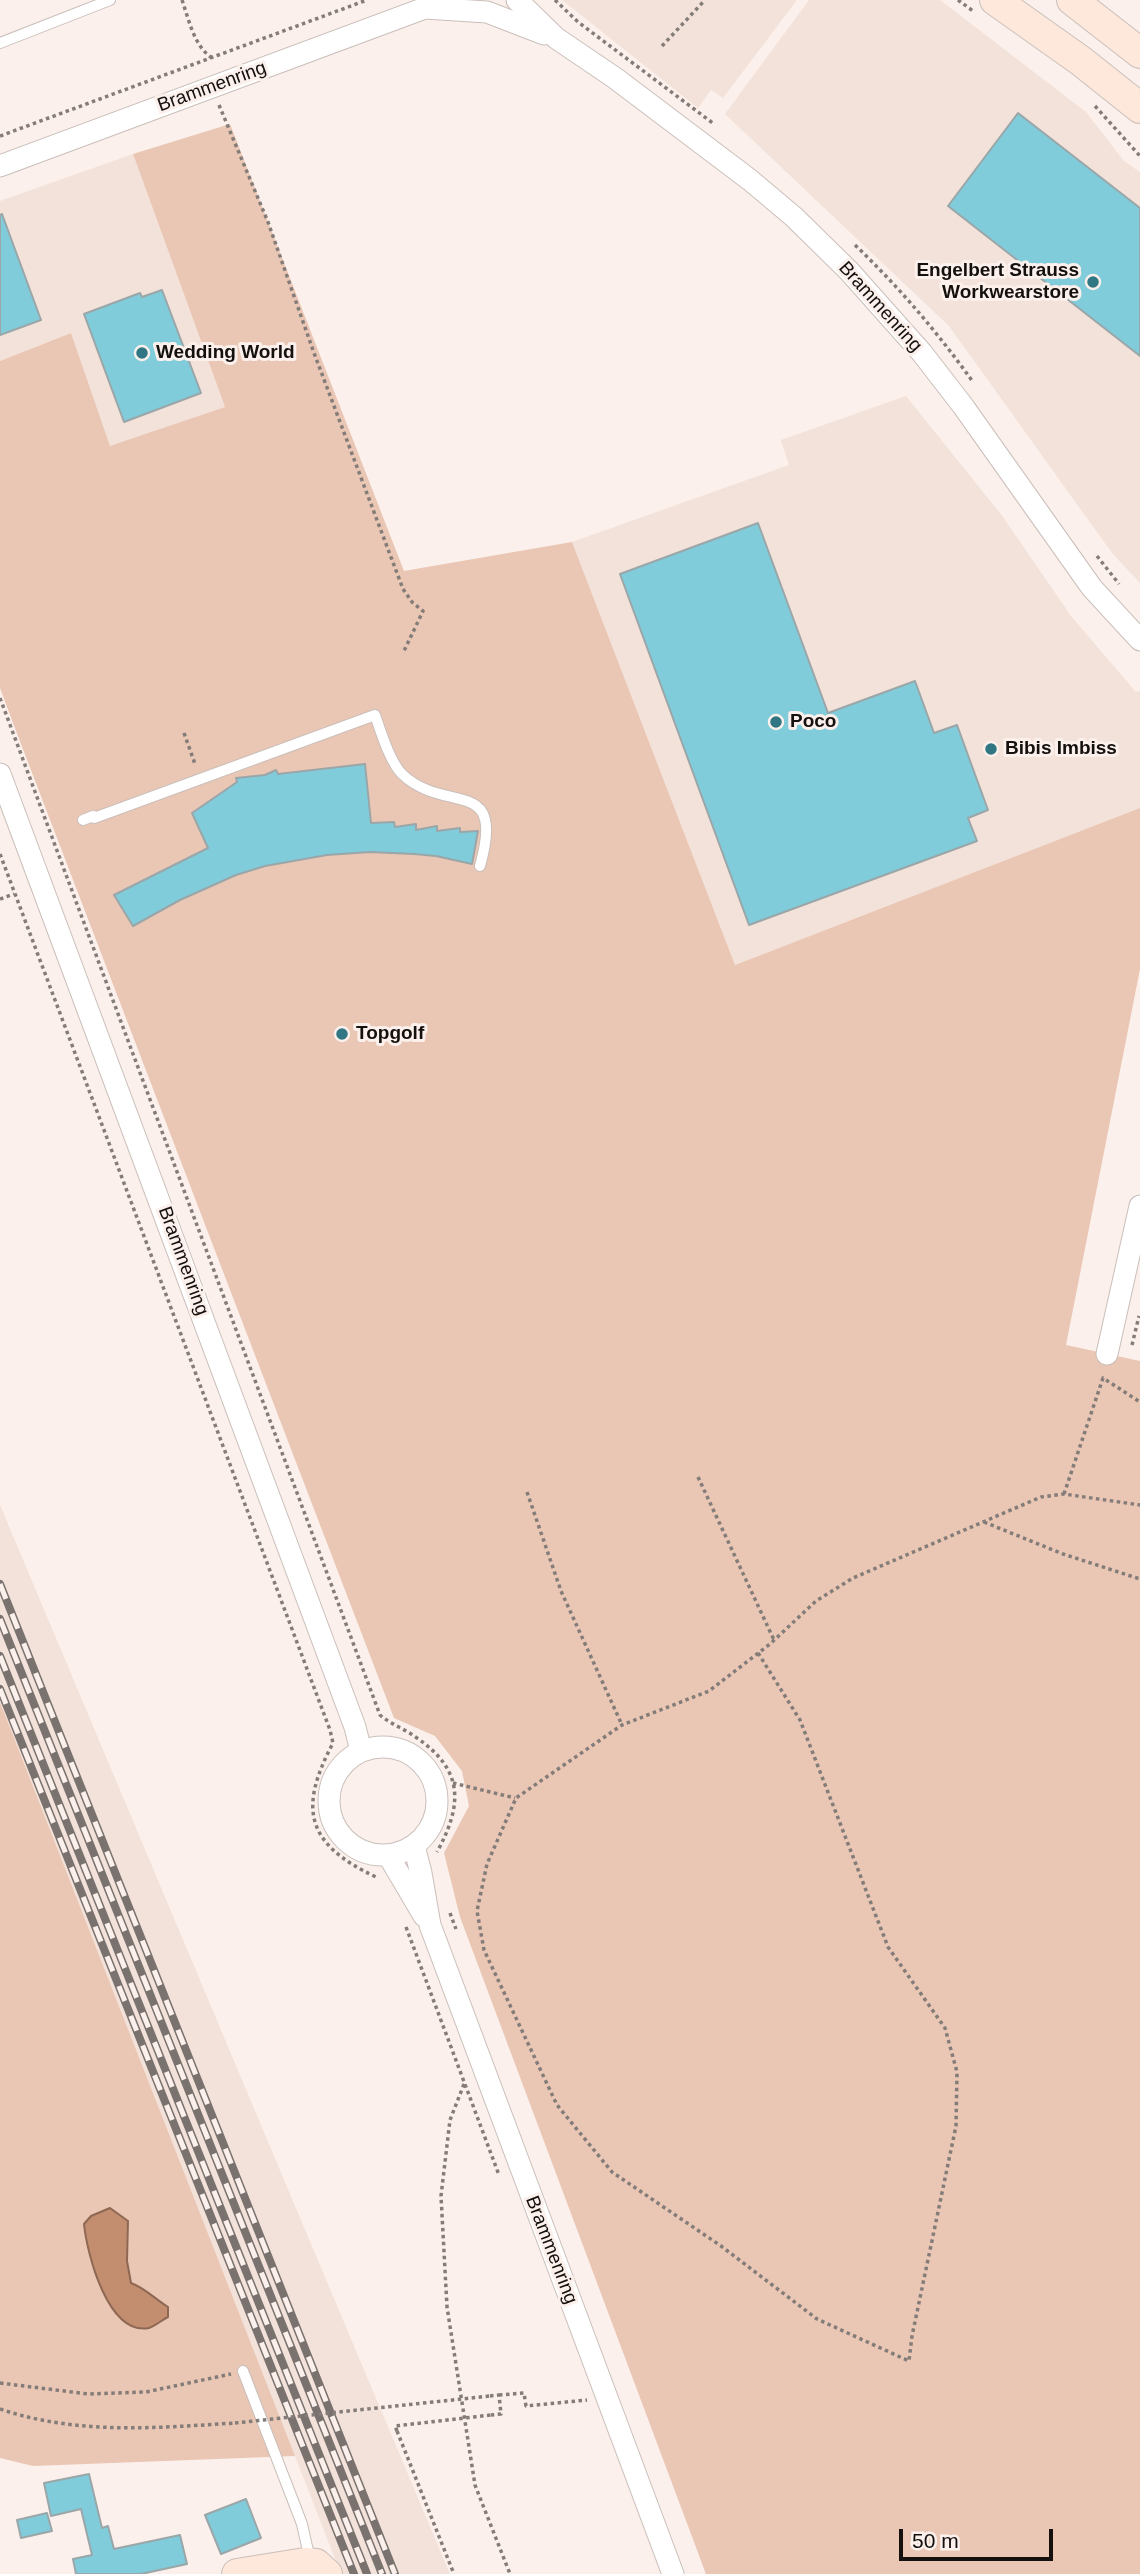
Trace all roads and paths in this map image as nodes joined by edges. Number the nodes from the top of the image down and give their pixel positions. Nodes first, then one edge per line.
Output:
1 (110, 0) edge
2 (182, 0) edge
3 (367, 0) edge
4 (517, 0) edge
5 (705, 0) edge
6 (958, 0) edge
7 (1072, 0) edge
8 (430, 4) edge
9 (988, 8) edge
10 (556, 38) junction
11 (0, 43) edge
12 (663, 46) dead end
13 (1140, 52) edge
14 (212, 58) junction
15 (212, 87) junction
16 (1090, 100) dead end
17 (1140, 108) edge
18 (0, 136) edge
19 (1140, 156) edge
20 (0, 166) edge
21 (1140, 640) edge
22 (404, 651) dead end
23 (0, 698) edge
24 (184, 733) dead end
25 (0, 774) edge
26 (201, 779) junction
27 (82, 820) dead end
28 (0, 854) edge
29 (480, 866) dead end
30 (15, 893) junction
31 (0, 899) edge
32 (1140, 1206) edge
33 (1140, 1310) edge
34 (1132, 1345) dead end
35 (1108, 1354) dead end
36 (1140, 1402) edge
37 (698, 1477) dead end
38 (527, 1492) dead end
39 (1064, 1494) junction
40 (1140, 1505) edge
41 (984, 1522) junction
42 (1140, 1579) edge
43 (774, 1640) junction
44 (758, 1653) junction
45 (622, 1724) junction
46 (361, 1751) junction
47 (453, 1783) junction
48 (516, 1798) junction
49 (414, 1846) junction
50 (388, 1855) junction
51 (436, 1860) dead end
52 (382, 1880) dead end
53 (446, 1902) dead end
54 (430, 1925) junction
55 (406, 1926) dead end
56 (458, 1936) dead end
57 (464, 2082) junction
58 (502, 2181) dead end
59 (243, 2371) joint
60 (0, 2383) edge
61 (580, 2388) dead end
62 (499, 2395) junction
63 (584, 2400) dead end
64 (569, 2403) dead end
65 (0, 2409) edge
66 (319, 2568) edge
67 (237, 2574) edge
68 (454, 2574) edge
69 (510, 2574) edge
70 (673, 2574) edge

1 - 11 lane
2 - 14 path
3 - 14 path
4 - 10 street, Brammenring
5 - 12 path
6 - 9 path
7 - 13 main road
8 - 10 street, Brammenring
8 - 15 street, Brammenring
9 - 17 main road
10 - 21 street, Brammenring
14 - 18 path
15 - 20 street, Brammenring
15 - 22 path
16 - 19 path
23 - 47 path
24 - 26 path
25 - 46 street, Brammenring
26 - 27 lane
26 - 29 lane
28 - 30 path
30 - 31 path
30 - 52 path
32 - 35 street
33 - 34 path
36 - 39 path
37 - 43 path
38 - 45 path
39 - 40 path
39 - 41 path
41 - 42 path
41 - 43 path
43 - 44 path
44 - 45 path
44 - 48 path
45 - 48 path
46 - 49 street
46 - 50 street
47 - 48 path
47 - 51 path
49 - 50 street
49 - 54 street, Brammenring
50 - 54 street, Brammenring
53 - 56 path
54 - 70 street, Brammenring
55 - 57 path
57 - 58 path
57 - 69 path
59 - 60 path
59 - 66 lane
61 - 63 path
62 - 64 path
62 - 65 path, bridge
62 - 68 path, bridge
66 - 67 main road

